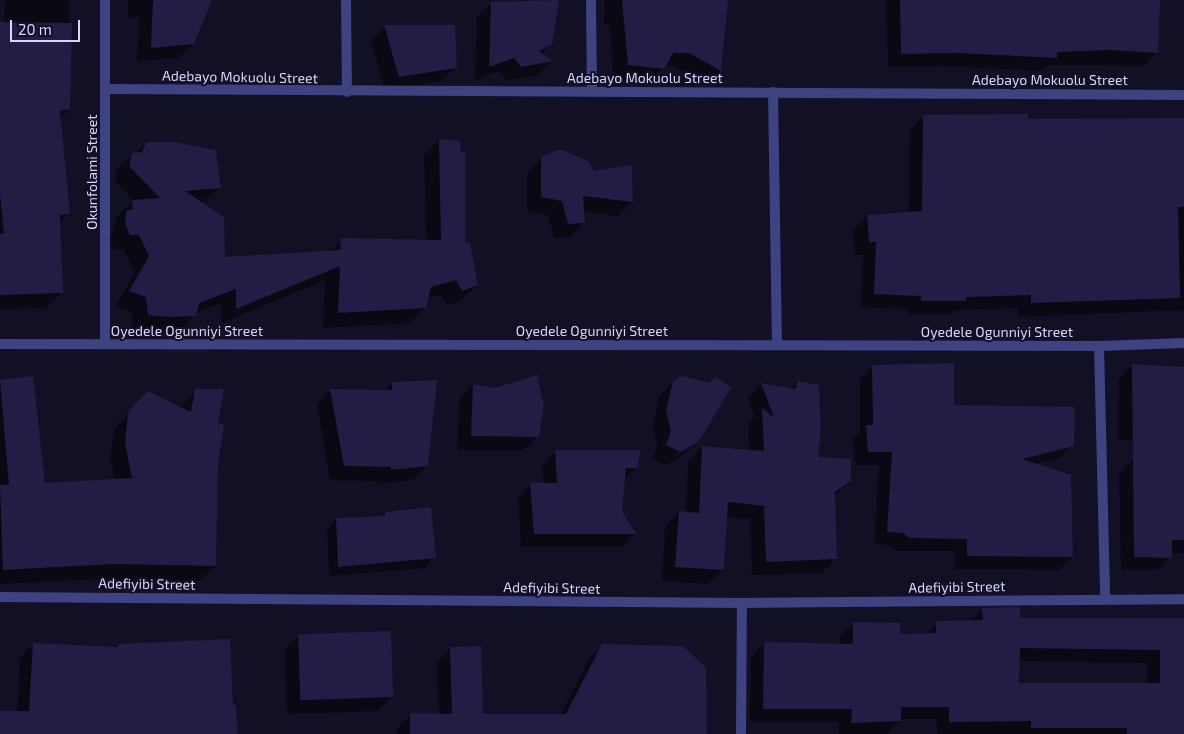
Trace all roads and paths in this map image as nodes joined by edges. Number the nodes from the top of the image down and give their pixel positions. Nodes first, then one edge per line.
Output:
1 (106, 0) edge
2 (346, 0) edge
3 (590, 0) edge
4 (106, 89) junction
5 (347, 92) junction
6 (592, 92) junction
7 (772, 92) junction
8 (1184, 95) edge
9 (1184, 343) edge
10 (0, 344) edge
11 (105, 344) junction
12 (777, 345) junction
13 (1099, 346) junction
14 (0, 596) edge
15 (1105, 598) junction
16 (1184, 598) edge
17 (742, 603) junction
18 (740, 734) edge

1 - 4 street, Okunfolami Street
2 - 5 street
3 - 6 street
4 - 5 street, Adebayo Mokuolu Street
4 - 11 street, Okunfolami Street
5 - 6 street, Adebayo Mokuolu Street
6 - 7 street, Adebayo Mokuolu Street
7 - 8 street, Adebayo Mokuolu Street
7 - 12 street
9 - 13 street, Oyedele Ogunniyi Street
10 - 11 street, Oyedele Ogunniyi Street
11 - 12 street, Oyedele Ogunniyi Street
12 - 13 street, Oyedele Ogunniyi Street
13 - 15 street
14 - 17 street, Adefiyibi Street
15 - 16 street, Adefiyibi Street
15 - 17 street, Adefiyibi Street
17 - 18 street

